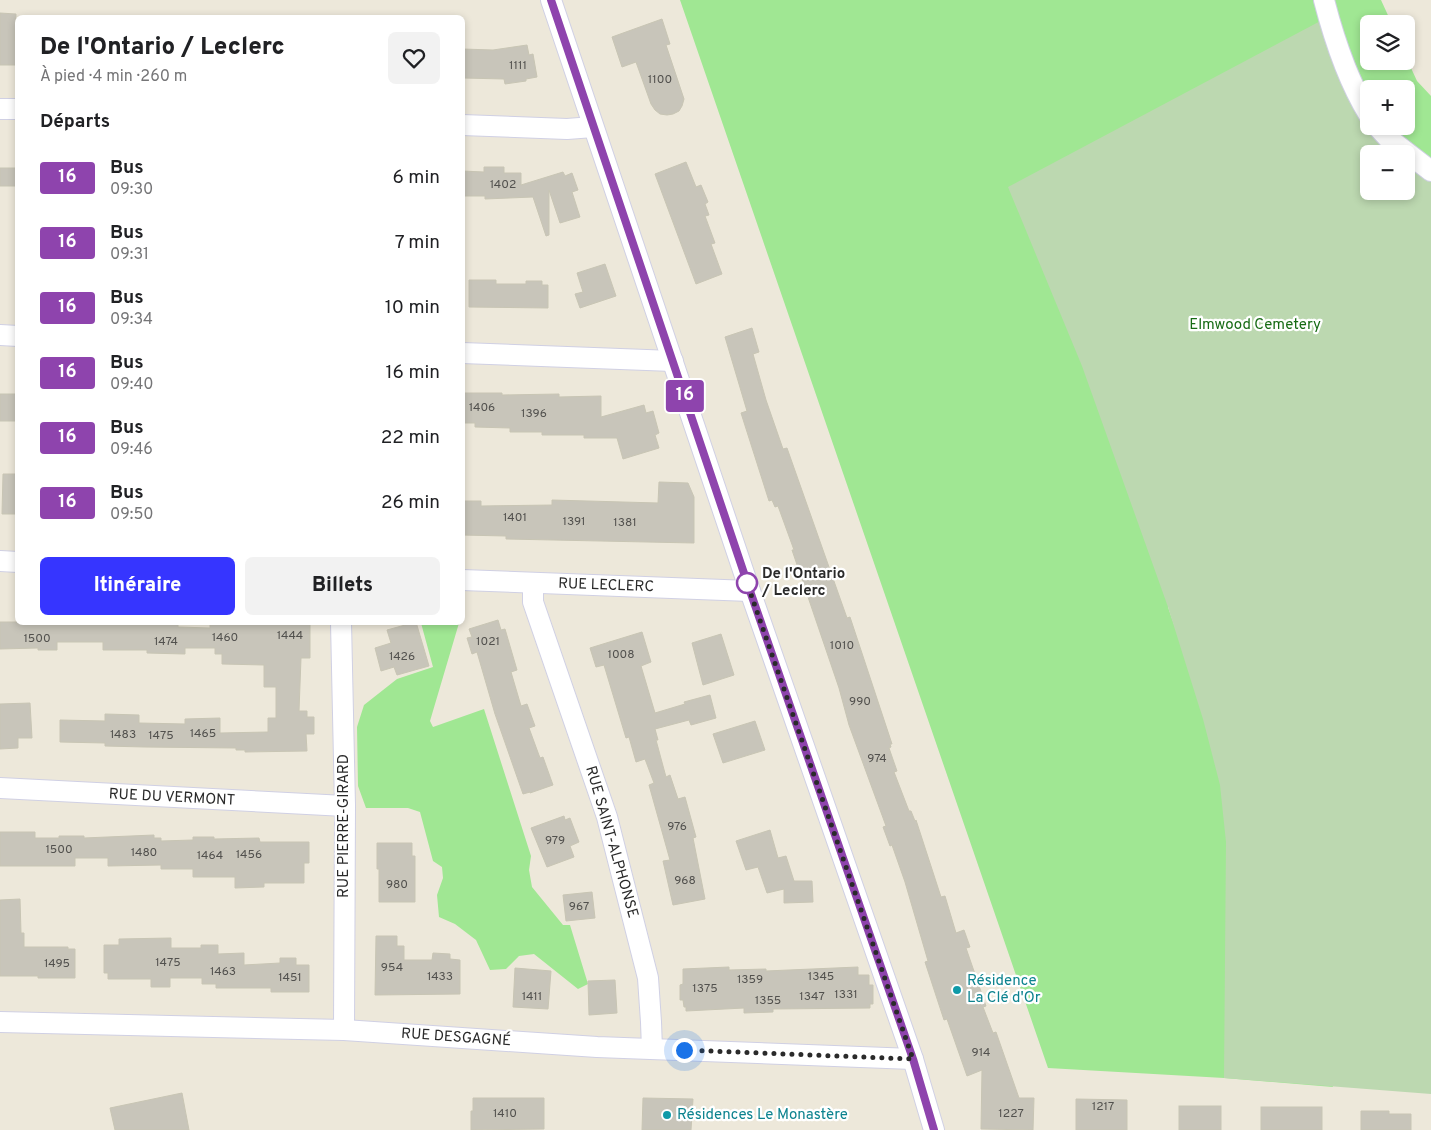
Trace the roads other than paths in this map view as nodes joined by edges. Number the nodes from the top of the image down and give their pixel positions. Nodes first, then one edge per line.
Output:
1 (551, 0) edge
2 (1324, 0) edge
3 (1360, 98) edge
4 (0, 109) edge
5 (15, 109) edge
6 (465, 125) edge
7 (593, 128) junction
8 (1385, 135) edge
9 (1431, 171) edge
10 (0, 335) edge
11 (15, 336) edge
12 (465, 353) edge
13 (674, 361) junction
14 (0, 561) edge
15 (15, 562) edge
16 (465, 580) edge
17 (533, 583) junction
18 (750, 591) junction
19 (340, 625) edge
20 (0, 788) edge
21 (345, 806) junction
22 (0, 1022) edge
23 (344, 1030) junction
24 (652, 1049) junction
25 (913, 1059) junction
26 (934, 1130) edge

1 - 7 street
2 - 3 street
4 - 5 street
6 - 7 street
7 - 13 street
8 - 9 street
10 - 11 street
12 - 13 street
13 - 18 street
14 - 15 street
16 - 17 street, RUE LECLERC
17 - 18 street, RUE LECLERC
17 - 24 street, RUE SAINT-ALPHONSE
18 - 25 street
19 - 21 street, RUE PIERRE-GIRARD
20 - 21 street, RUE DU VERMONT
21 - 23 street, RUE PIERRE-GIRARD
22 - 23 street, RUE DESGAGNÉ
23 - 24 street, RUE DESGAGNÉ
24 - 25 street, RUE DESGAGNÉ
25 - 26 street

